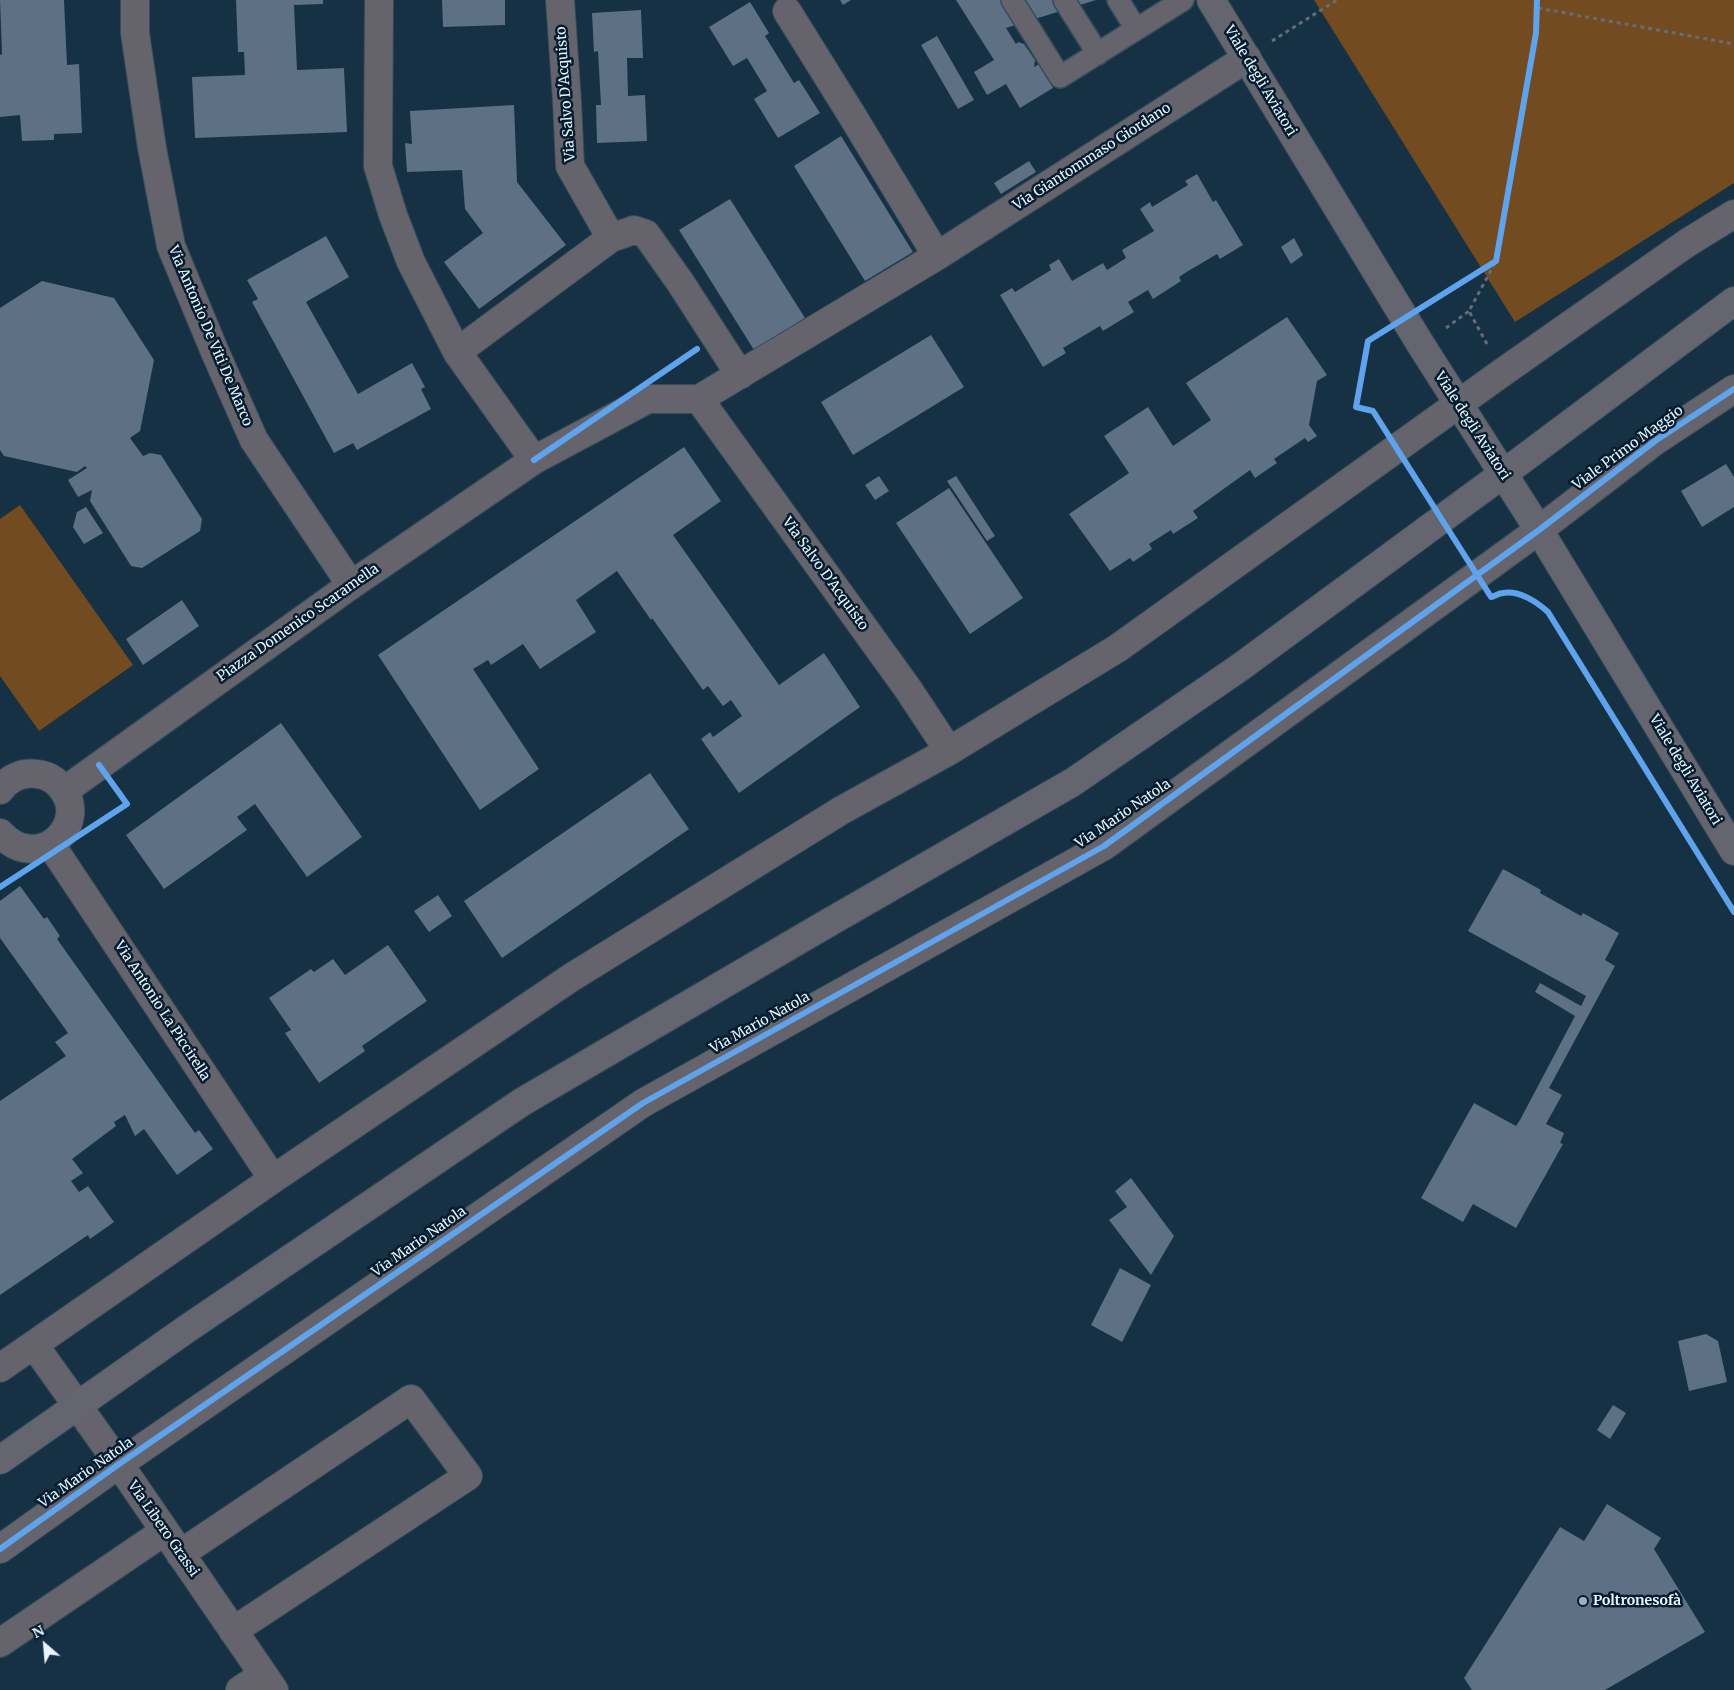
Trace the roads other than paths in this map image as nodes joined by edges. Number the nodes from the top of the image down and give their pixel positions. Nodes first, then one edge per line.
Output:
1 (135, 0) edge
2 (379, 0) edge
3 (560, 0) edge
4 (1012, 0) edge
5 (1064, 0) edge
6 (1118, 0) edge
7 (1183, 0) edge
8 (1211, 0) edge
9 (786, 11) dead end
10 (1136, 29) junction
11 (1098, 54) junction
12 (1246, 58) junction
13 (1734, 214) edge
14 (611, 238) junction
15 (937, 256) junction
16 (1734, 301) edge
17 (457, 352) junction
18 (740, 375) junction
19 (1734, 389) edge
20 (699, 399) junction
21 (1459, 404) junction
22 (534, 460) junction
23 (1503, 474) junction
24 (1538, 530) junction
25 (351, 585) junction
26 (949, 752) junction
27 (2, 782) edge
28 (64, 791) junction
29 (0, 833) edge
30 (51, 844) junction
31 (1734, 851) edge
32 (272, 1178) junction
33 (34, 1345) junction
34 (0, 1368) edge
35 (77, 1406) junction
36 (0, 1460) edge
37 (119, 1464) junction
38 (165, 1531) junction
39 (0, 1549) edge
40 (180, 1554) junction
41 (233, 1631) junction
42 (0, 1643) edge
43 (269, 1682) edge
44 (240, 1690) edge

1 - 25 street, Via Antonio De Viti De Marco
2 - 17 street
3 - 14 street, Via Salvo D'Acquisto
4 - 11 lane
5 - 11 lane
6 - 10 lane
7 - 10 lane
8 - 12 street, Viale degli Aviatori
9 - 15 street
10 - 11 lane
12 - 15 street, Via Giantommaso Giordano
12 - 21 street, Viale degli Aviatori
13 - 21 street
14 - 17 street
14 - 18 street
15 - 18 street, Via Giantommaso Giordano
16 - 23 street
17 - 22 street
18 - 20 street, Via Giantommaso Giordano
19 - 24 street, Viale Primo Maggio
20 - 22 street, Piazza Domenico Scaramella
20 - 26 street, Via Salvo D'Acquisto
21 - 23 street, Viale degli Aviatori
21 - 26 street
22 - 25 street, Piazza Domenico Scaramella
23 - 24 street, Viale degli Aviatori
23 - 35 street
24 - 31 street, Viale degli Aviatori
24 - 37 street, Via Mario Natola
25 - 28 street, Piazza Domenico Scaramella
26 - 32 street
27 - 28 street
28 - 30 street
29 - 30 street
30 - 32 street, Via Antonio La Piccirella
32 - 33 street
33 - 34 street
33 - 35 street, Via Libero Grassi
35 - 36 street
35 - 37 street, Via Libero Grassi
37 - 38 street, Via Libero Grassi
37 - 39 street, Via Mario Natola
38 - 40 street, Via Libero Grassi
38 - 42 street
40 - 41 street, Via Libero Grassi
40 - 41 street
41 - 43 street, Via Libero Grassi
43 - 44 street

